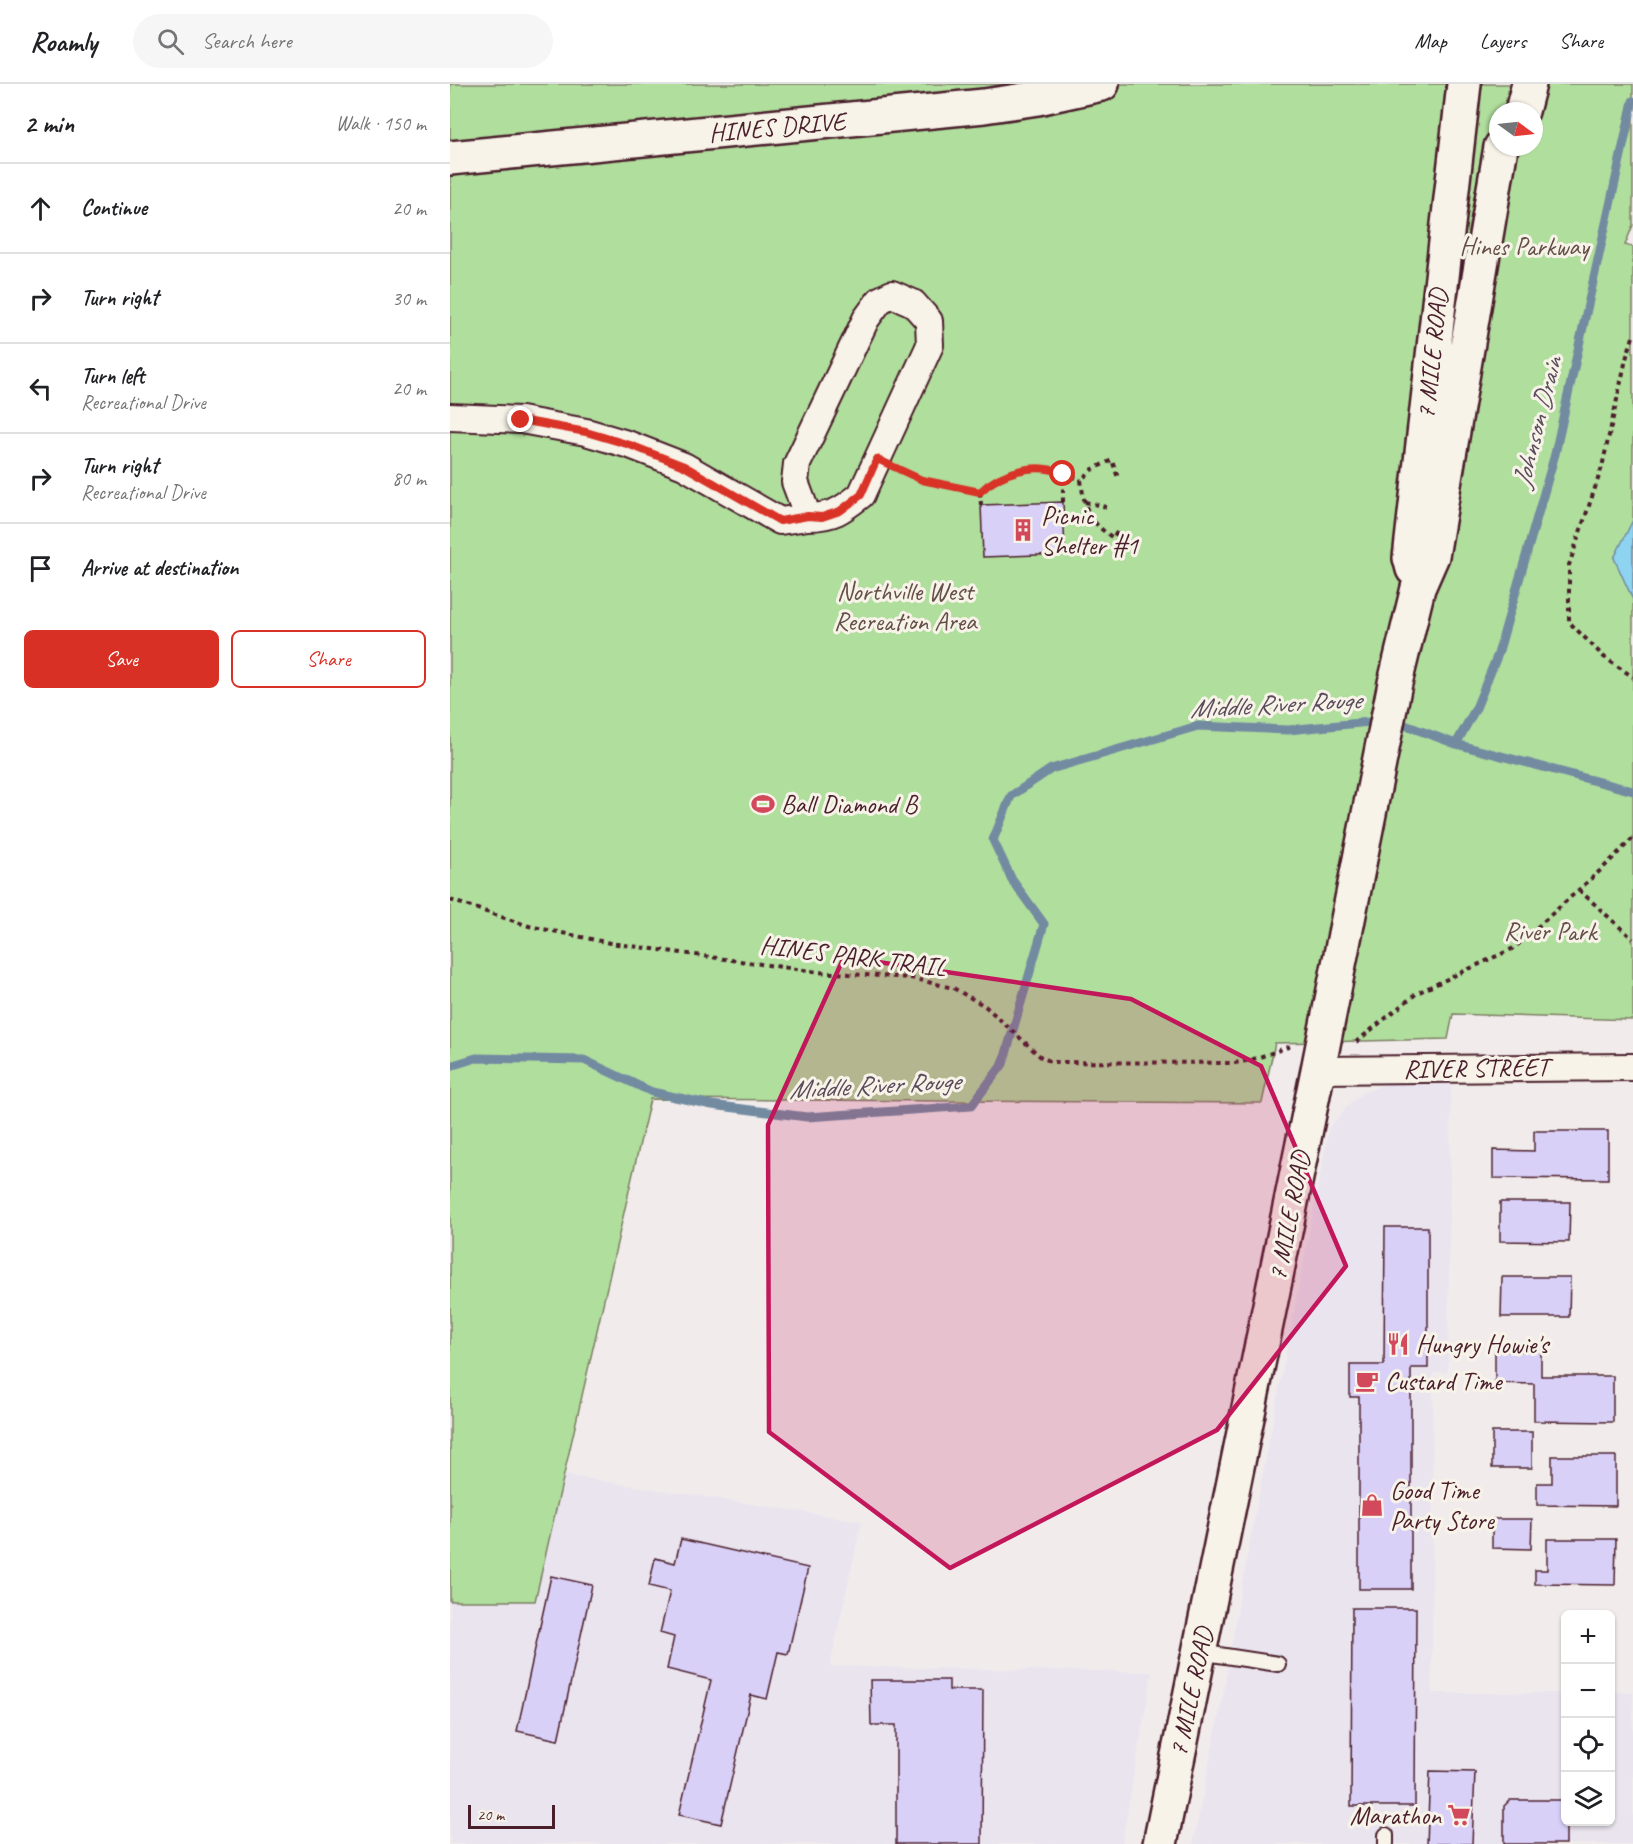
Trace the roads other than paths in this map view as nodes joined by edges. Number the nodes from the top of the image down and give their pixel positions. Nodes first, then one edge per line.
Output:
1 (1102, 84) edge
2 (1464, 84) edge
3 (1512, 84) edge
4 (1529, 84) edge
5 (1509, 102) edge
6 (1524, 102) edge
7 (1499, 156) edge
8 (1510, 156) edge
9 (450, 158) edge
10 (1484, 246) junction
11 (450, 417) edge
12 (808, 516) junction
13 (1418, 588) junction
14 (1633, 1066) edge
15 (1318, 1070) junction
16 (1199, 1652) junction
17 (1278, 1664) dead end
18 (1160, 1844) edge

1 - 9 street, HINES DRIVE
2 - 13 street, 7 MILE ROAD
3 - 5 street
4 - 6 street
7 - 10 street, 7 MILE ROAD
8 - 10 street
10 - 13 street, 7 MILE ROAD
11 - 12 street
12 - 12 street
13 - 15 street, 7 MILE ROAD
14 - 15 street, RIVER STREET
15 - 16 street, 7 MILE ROAD
16 - 17 lane
16 - 18 street, 7 MILE ROAD

